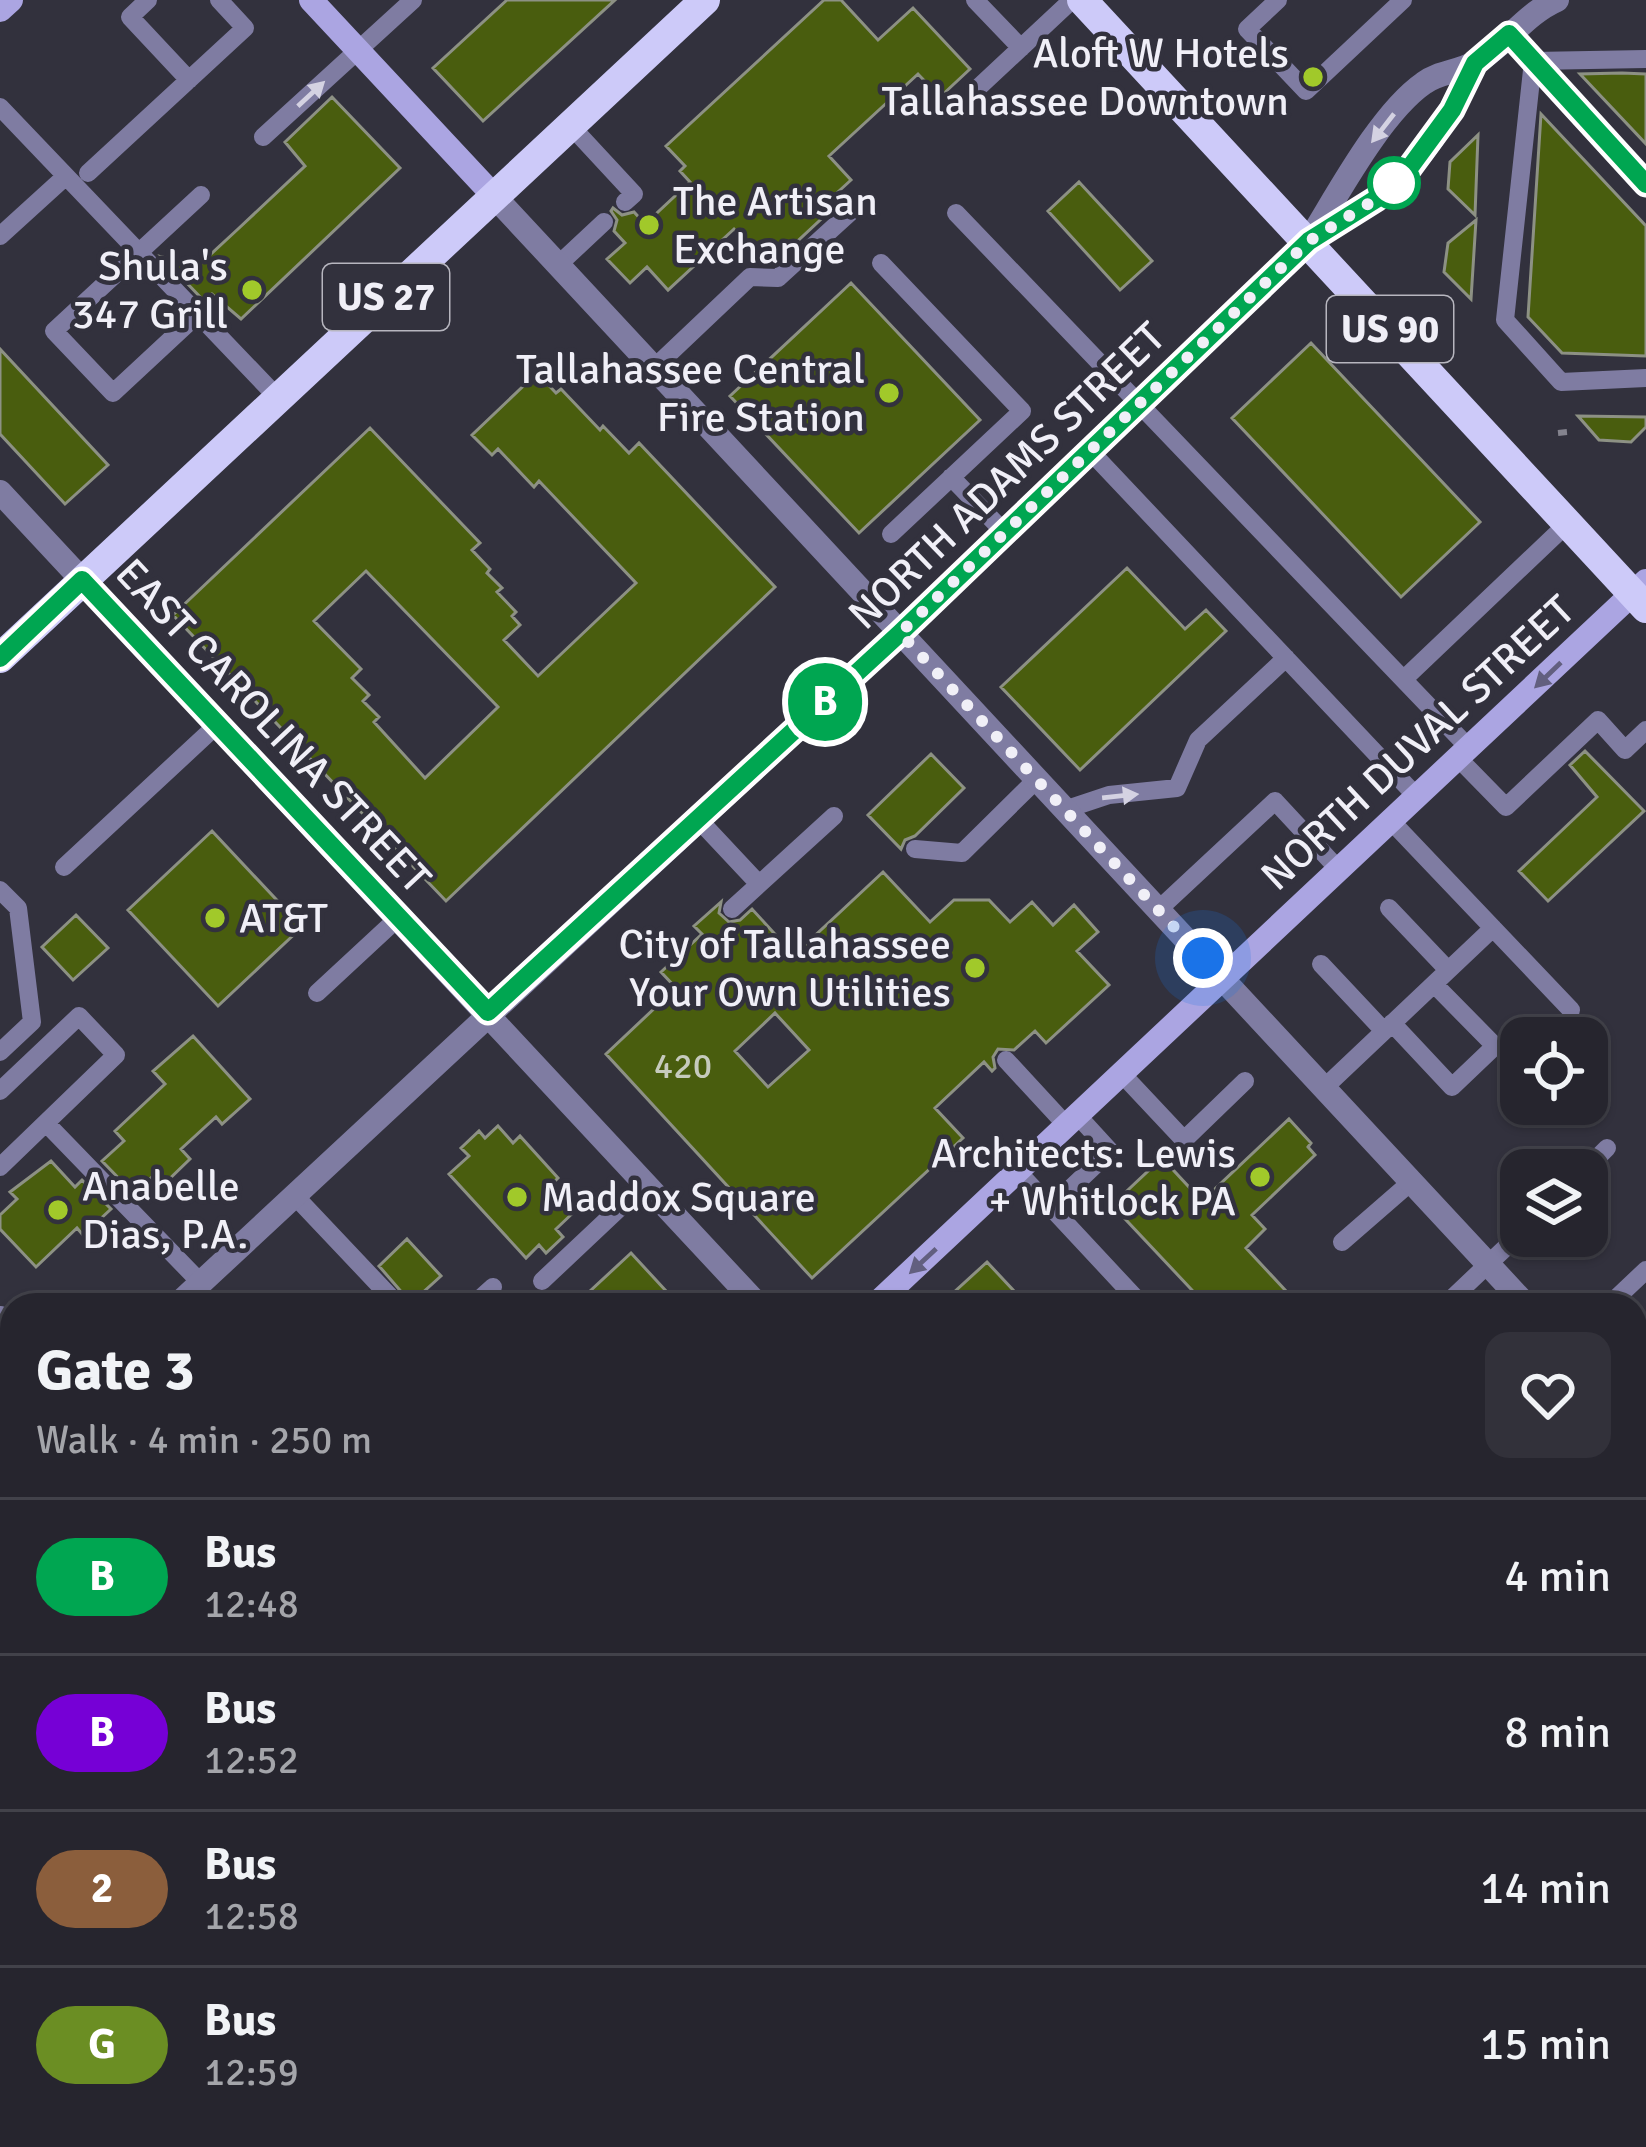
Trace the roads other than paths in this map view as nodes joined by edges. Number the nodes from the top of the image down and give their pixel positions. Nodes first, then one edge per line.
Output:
1 (11, 0) edge
2 (219, 0) edge
3 (311, 0) edge
4 (412, 0) edge
5 (976, 0) edge
6 (1072, 0) edge
7 (1082, 0) edge
8 (1278, 0) edge
9 (1403, 0) edge
10 (145, 1) edge
11 (1547, 2) edge
12 (692, 4) edge
13 (0, 10) edge
14 (1509, 34) junction
15 (1021, 48) junction
16 (358, 50) junction
17 (1646, 58) edge
18 (1533, 61) junction
19 (1475, 63) junction
20 (189, 80) junction
21 (980, 86) dead end
22 (4, 118) edge
23 (570, 125) junction
24 (263, 137) dead end
25 (88, 173) dead end
26 (66, 176) junction
27 (1646, 184) edge
28 (201, 195) dead end
29 (494, 196) junction
30 (625, 202) dead end
31 (857, 206) dead end
32 (956, 213) dead end
33 (604, 222) dead end
34 (0, 236) edge
35 (1309, 241) junction
36 (139, 252) junction
37 (881, 263) dead end
38 (558, 265) junction
39 (198, 314) junction
40 (654, 368) junction
41 (1646, 378) edge
42 (278, 398) junction
43 (1141, 403) junction
44 (1091, 452) junction
45 (951, 478) junction
46 (0, 492) edge
47 (1568, 524) junction
48 (1005, 533) junction
49 (891, 534) dead end
50 (82, 580) junction
51 (1642, 594) edge
52 (900, 633) junction
53 (0, 658) edge
54 (1286, 658) junction
55 (1404, 680) junction
56 (218, 724) junction
57 (1646, 730) edge
58 (1465, 754) junction
59 (1036, 780) junction
60 (1418, 798) junction
61 (1064, 810) junction
62 (834, 816) dead end
63 (698, 819) junction
64 (1393, 822) junction
65 (915, 849) dead end
66 (64, 867) dead end
67 (1340, 871) junction
68 (759, 884) junction
69 (0, 890) edge
70 (1389, 908) dead end
71 (732, 909) dead end
72 (1158, 910) junction
73 (399, 917) junction
74 (1493, 928) junction
75 (1321, 964) dead end
76 (1441, 976) junction
77 (1223, 980) junction
78 (317, 993) dead end
79 (1571, 1010) dead end
80 (488, 1012) junction
81 (1388, 1027) junction
82 (4, 1041) edge
83 (1006, 1060) dead end
84 (1122, 1074) junction
85 (1244, 1081) dead end
86 (1324, 1088) junction
87 (0, 1091) edge
88 (1072, 1121) junction
89 (46, 1123) junction
90 (0, 1167) edge
91 (1018, 1172) junction
92 (1411, 1182) junction
93 (646, 1183) junction
94 (294, 1195) junction
95 (1051, 1207) junction
96 (1342, 1242) dead end
97 (1500, 1254) edge
98 (1489, 1265) junction
99 (1646, 1270) edge
100 (542, 1281) dead end
101 (200, 1283) junction
102 (493, 1287) dead end
103 (190, 1293) edge
104 (387, 1293) edge
105 (486, 1293) edge
106 (747, 1293) edge
107 (888, 1293) edge
108 (1131, 1293) edge
109 (1458, 1293) edge
110 (1515, 1293) edge
111 (1622, 1293) edge

1 - 13 main road
2 - 20 lane
3 - 16 main road
4 - 16 lane
5 - 15 lane
6 - 15 lane
7 - 35 main road, US 90
8 - 9 lane
10 - 20 lane
11 - 14 street, NORTH ADAMS STREET
12 - 23 main road, US 27
14 - 18 lane
14 - 19 street, NORTH ADAMS STREET
15 - 21 lane
24 -> 16 lane
16 - 29 main road
17 - 18 lane
18 - 27 lane
18 - 41 lane
19 - 35 street, NORTH ADAMS STREET
19 -> 35 street, NORTH ADAMS STREET
20 - 25 lane
22 - 26 lane
23 - 29 main road, US 27
23 - 30 lane
26 - 34 lane
26 - 36 lane
28 - 36 lane
29 - 38 street
29 - 42 main road, US 27
31 - 40 lane
32 - 43 lane
33 - 38 lane
35 - 43 street, NORTH ADAMS STREET
35 - 47 main road, US 90
36 - 39 lane
36 - 39 lane
37 - 45 lane
38 - 40 street
39 - 42 lane
40 - 52 street
42 - 50 main road, US 27
43 - 44 street, NORTH ADAMS STREET
43 - 55 lane
44 - 48 street, NORTH ADAMS STREET
44 - 54 lane
45 - 48 lane
45 - 49 lane
46 - 50 street, EAST CAROLINA STREET
47 - 51 main road, US 90
47 - 55 lane
48 - 52 street, NORTH ADAMS STREET
50 - 53 main road, US 27
50 - 56 street, EAST CAROLINA STREET
51 -> 58 main road, NORTH DUVAL STREET
52 - 59 street
52 - 63 street, NORTH ADAMS STREET
54 - 60 lane
61 -> 54 lane
55 - 58 lane
56 - 66 lane
56 - 73 street, EAST CAROLINA STREET
57 - 58 lane
58 - 60 main road, NORTH DUVAL STREET
59 - 61 street
59 - 65 lane
60 - 64 main road, NORTH DUVAL STREET
61 - 72 street
62 - 68 lane
63 - 68 lane
63 - 80 street, NORTH ADAMS STREET
64 - 67 main road, NORTH DUVAL STREET
64 - 74 lane
67 - 72 lane
67 - 77 main road, NORTH DUVAL STREET
68 - 71 lane
69 - 82 lane
70 - 76 lane
72 - 77 street
73 - 78 lane
73 - 80 street, EAST CAROLINA STREET
74 - 76 lane
74 - 79 lane
75 - 81 lane
76 - 81 lane
76 - 81 lane
77 - 84 main road, NORTH DUVAL STREET
77 - 86 street
80 - 93 street, EAST CAROLINA STREET
80 - 94 street, NORTH ADAMS STREET
81 - 86 lane
83 - 88 lane
84 - 85 lane
84 - 88 main road, NORTH DUVAL STREET
86 - 92 street
87 - 89 lane
88 - 91 main road, NORTH DUVAL STREET
88 - 95 lane
89 - 90 lane
89 - 101 lane
91 - 95 lane
91 -> 107 main road, NORTH DUVAL STREET
92 - 96 lane
92 - 98 street
93 - 100 lane
93 - 106 street, EAST CAROLINA STREET
94 - 101 street, NORTH ADAMS STREET
94 - 104 lane
95 - 108 lane
97 - 98 lane
98 - 109 lane
98 - 110 street
99 - 111 lane
101 - 103 street, NORTH ADAMS STREET
102 - 105 lane

